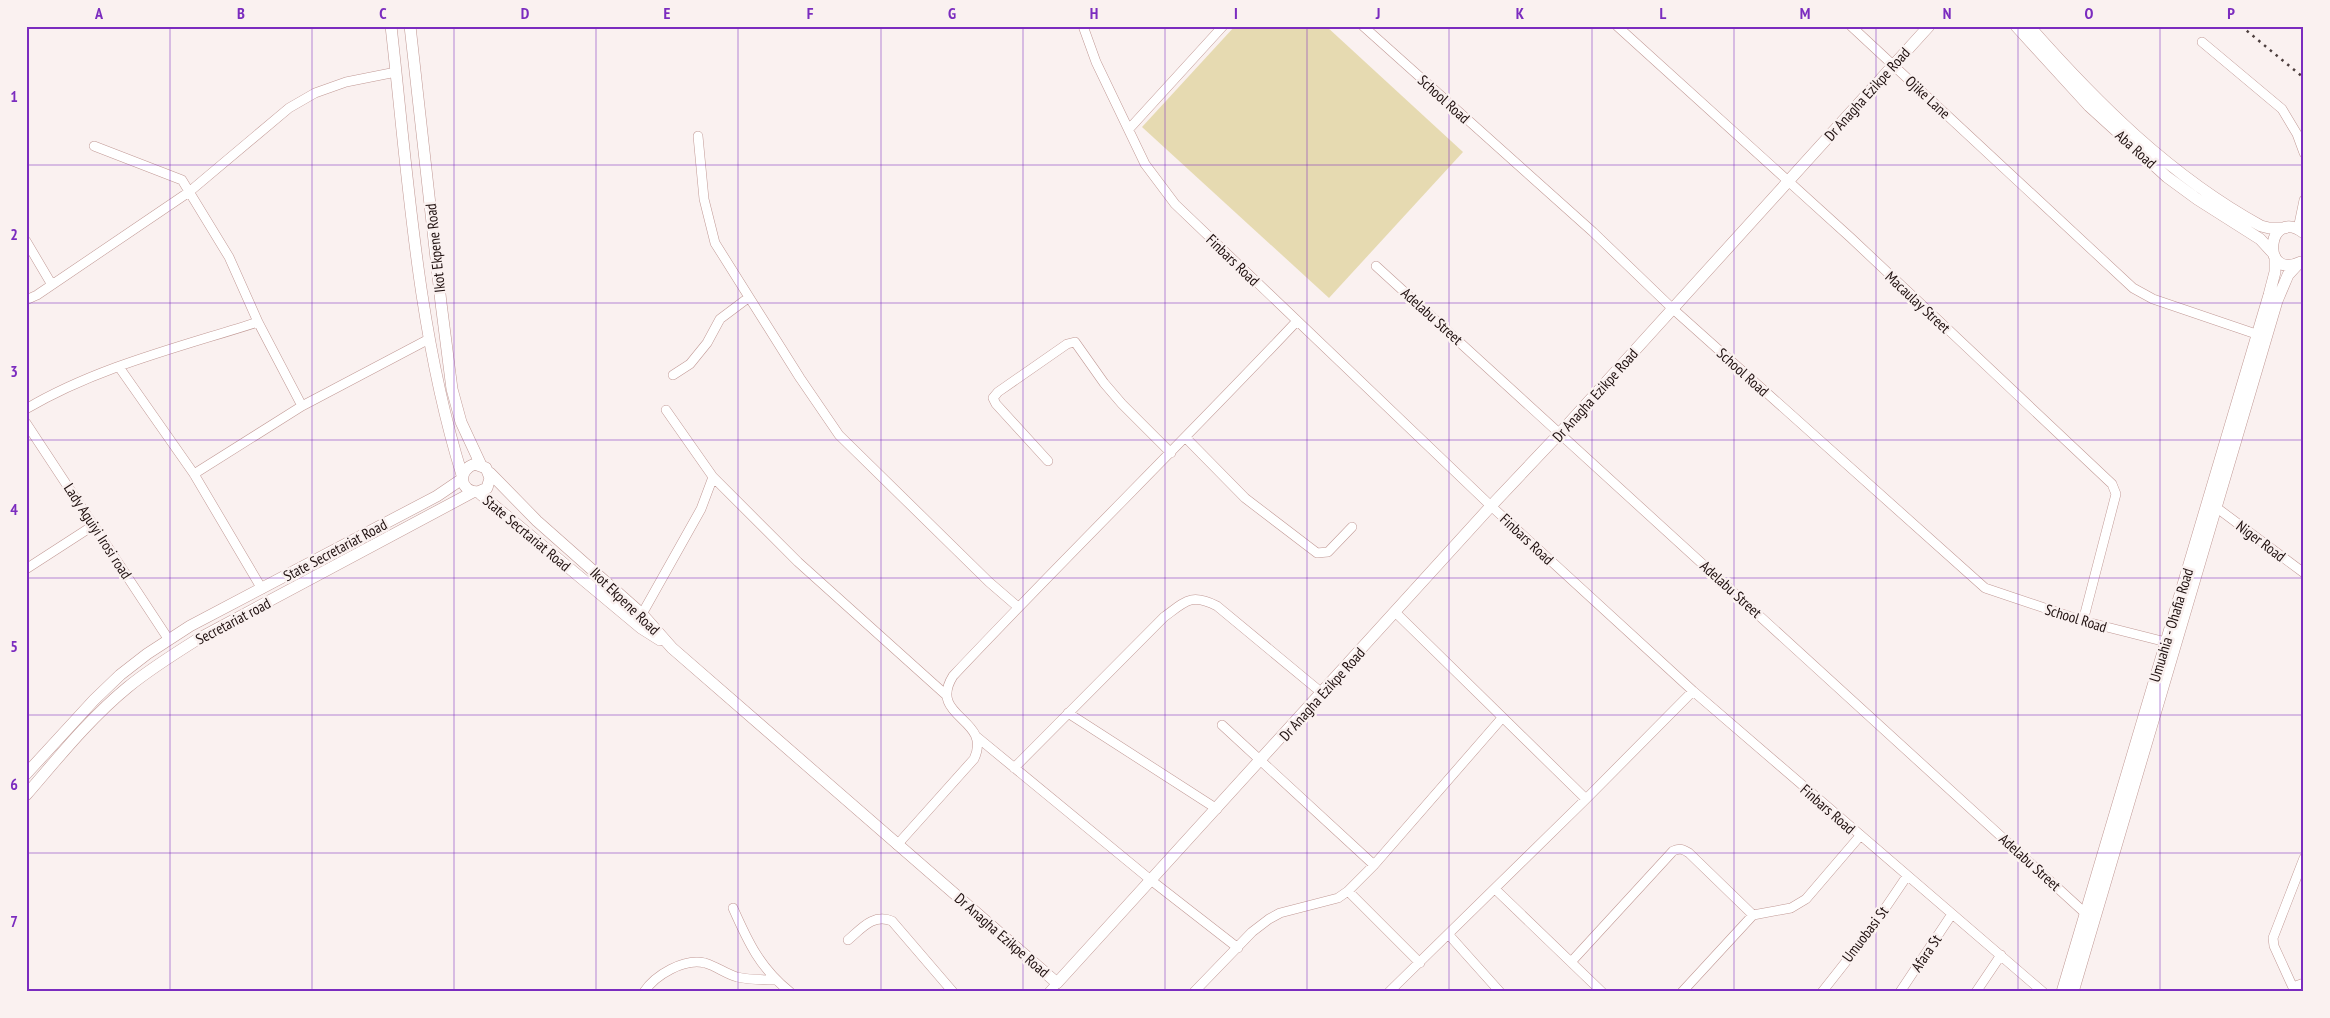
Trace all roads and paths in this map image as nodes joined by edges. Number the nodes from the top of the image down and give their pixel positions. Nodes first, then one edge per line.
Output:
1 (391, 26) edge
2 (410, 26) edge
3 (1083, 26) edge
4 (1223, 26) edge
5 (1364, 26) edge
6 (1617, 26) edge
7 (1851, 26) edge
8 (1929, 26) edge
9 (2016, 26) edge
10 (2029, 26) edge
11 (2202, 42) dead end
12 (1893, 65) junction
13 (396, 72) junction
14 (1129, 129) junction
15 (698, 136) dead end
16 (94, 146) dead end
17 (2304, 153) edge
18 (1787, 182) junction
19 (189, 192) junction
20 (2304, 200) edge
21 (2285, 228) junction
22 (2301, 231) edge
23 (26, 241) edge
24 (2274, 255) junction
25 (2302, 260) edge
26 (1376, 266) dead end
27 (52, 285) junction
28 (748, 298) junction
29 (26, 300) edge
30 (1673, 309) junction
31 (1297, 321) junction
32 (258, 322) junction
33 (2256, 334) junction
34 (429, 339) junction
35 (119, 367) junction
36 (673, 375) dead end
37 (302, 406) junction
38 (26, 409) edge
39 (666, 410) dead end
40 (26, 422) edge
41 (1560, 434) junction
42 (1186, 438) junction
43 (1171, 453) junction
44 (1048, 461) dead end
45 (481, 465) junction
46 (490, 473) junction
47 (194, 474) junction
48 (462, 477) junction
49 (713, 477) junction
50 (475, 492) junction
51 (1491, 506) junction
52 (2217, 508) junction
53 (94, 525) junction
54 (1352, 527) dead end
55 (26, 569) edge
56 (2304, 573) edge
57 (262, 589) junction
58 (1018, 607) junction
59 (1395, 612) junction
60 (642, 614) junction
61 (2083, 621) junction
62 (169, 640) junction
63 (2166, 642) junction
64 (672, 648) junction
65 (1692, 691) junction
66 (1322, 693) junction
67 (946, 696) junction
68 (1068, 713) junction
69 (1502, 718) junction
70 (1222, 725) dead end
71 (982, 746) junction
72 (1260, 761) junction
73 (1014, 768) junction
74 (26, 774) edge
75 (26, 795) edge
76 (1586, 799) junction
77 (1217, 809) junction
78 (1860, 836) junction
79 (897, 845) junction
80 (2304, 858) edge
81 (1374, 864) junction
82 (2301, 869) edge
83 (1907, 876) junction
84 (1152, 881) junction
85 (1495, 890) junction
86 (1348, 892) junction
87 (733, 908) dead end
88 (2085, 913) junction
89 (1952, 914) junction
90 (1753, 915) junction
91 (1449, 936) junction
92 (848, 940) dead end
93 (1238, 948) junction
94 (2001, 955) junction
95 (1570, 962) junction
96 (1420, 963) junction
97 (776, 980) junction
98 (2304, 983) edge
99 (1053, 987) edge
100 (1395, 990) edge
101 (2294, 990) edge
102 (644, 992) edge
103 (790, 992) edge
104 (953, 992) edge
105 (1194, 992) edge
106 (1500, 992) edge
107 (1602, 992) edge
108 (1682, 992) edge
109 (1822, 992) edge
110 (1900, 992) edge
111 (1976, 992) edge
112 (2042, 992) edge
113 (2062, 992) edge
114 (2073, 992) edge

1 - 13 street
2 - 45 street, Ikot Ekpene Road
3 - 14 street, Finbars Road
4 - 14 street
5 - 30 street, School Road
6 - 18 street, Macaulay Street
7 - 12 street, Ojike Lane
8 - 12 street, Dr Anagha Ezikpe Road
9 - 24 street, Aba Road
10 - 21 street, Aba Road
11 - 17 street
12 - 18 street, Dr Anagha Ezikpe Road
12 - 33 street, Ojike Lane
13 - 19 street
13 - 34 street
14 - 31 street, Finbars Road
15 - 28 street
16 - 19 street
18 - 30 street, Dr Anagha Ezikpe Road
18 - 61 street, Macaulay Street
19 - 27 street
19 - 32 street
20 - 22 street
21 - 22 street, Aba Road
21 - 24 street, Umuahia - Ohafia Road
23 - 27 street
24 - 25 street
24 - 33 street, Umuahia - Ohafia Road
25 - 52 street, Umuahia - Ohafia Road
26 - 41 street, Adelabu Street
27 - 29 street
28 - 36 street
28 - 58 street
30 - 41 street, Dr Anagha Ezikpe Road
30 - 61 street, School Road
31 - 42 street
31 - 51 street, Finbars Road
32 - 35 street
32 - 37 street
33 - 63 street, Umuahia - Ohafia Road
34 - 37 street
34 - 48 street
35 - 38 street
35 - 47 street
37 - 47 street
39 - 49 street
40 - 53 street, Lady Aguiyi Irosi road
41 - 51 street, Dr Anagha Ezikpe Road
41 - 88 street, Adelabu Street
42 - 43 street
42 - 54 street
43 - 44 street
43 - 58 street
45 - 46 street
45 - 48 street
46 - 50 street
46 - 60 street, Ikot Ekpene Road
47 - 57 street
48 - 50 street
48 - 57 street, State Secretariat Road
49 - 60 street
49 - 67 street
50 - 64 street, State Secrtariat Road
50 - 75 street, Secretariat road
51 - 59 street, Dr Anagha Ezikpe Road
51 - 65 street, Finbars Road
52 - 56 street, Niger Road
52 - 114 street, Umuahia - Ohafia Road
53 - 55 street
53 - 62 street, Lady Aguiyi Irosi road
57 - 62 street, State Secretariat Road
58 - 67 street
59 - 66 street, Dr Anagha Ezikpe Road
59 - 69 street
60 - 64 street, Ikot Ekpene Road
61 - 63 street, School Road
62 - 74 street, State Secretariat Road
63 - 88 street, Umuahia - Ohafia Road
64 - 79 street, Dr Anagha Ezikpe Road
65 - 76 street
65 - 78 street, Finbars Road
66 - 68 street
66 - 72 street, Dr Anagha Ezikpe Road
67 - 71 street
68 - 73 street
68 - 77 street
69 - 76 street
69 - 81 street
70 - 72 street
71 - 73 street
71 - 79 street
72 - 77 street, Dr Anagha Ezikpe Road
72 - 81 street
73 - 84 street
76 - 85 street
77 - 84 street, Dr Anagha Ezikpe Road
78 - 83 street, Finbars Road
78 - 90 street
79 - 99 street, Dr Anagha Ezikpe Road
80 - 82 street
81 - 86 street
82 - 101 street
83 - 89 street, Finbars Road
83 - 109 street, Umuobasi St
84 - 93 street
84 - 99 street, Dr Anagha Ezikpe Road
85 - 91 street
85 - 95 street
86 - 93 street
86 - 96 street
87 - 97 street
88 - 113 street, Umuahia - Ohafia Road
89 - 94 street, Finbars Road
89 - 110 street, Afara St
90 - 95 street
90 - 108 street
91 - 96 street
91 - 106 street
92 - 104 street
93 - 105 street
94 - 111 street
94 - 112 street, Finbars Road
95 - 107 street
96 - 100 street
97 - 102 street
97 - 103 street
98 - 101 street

